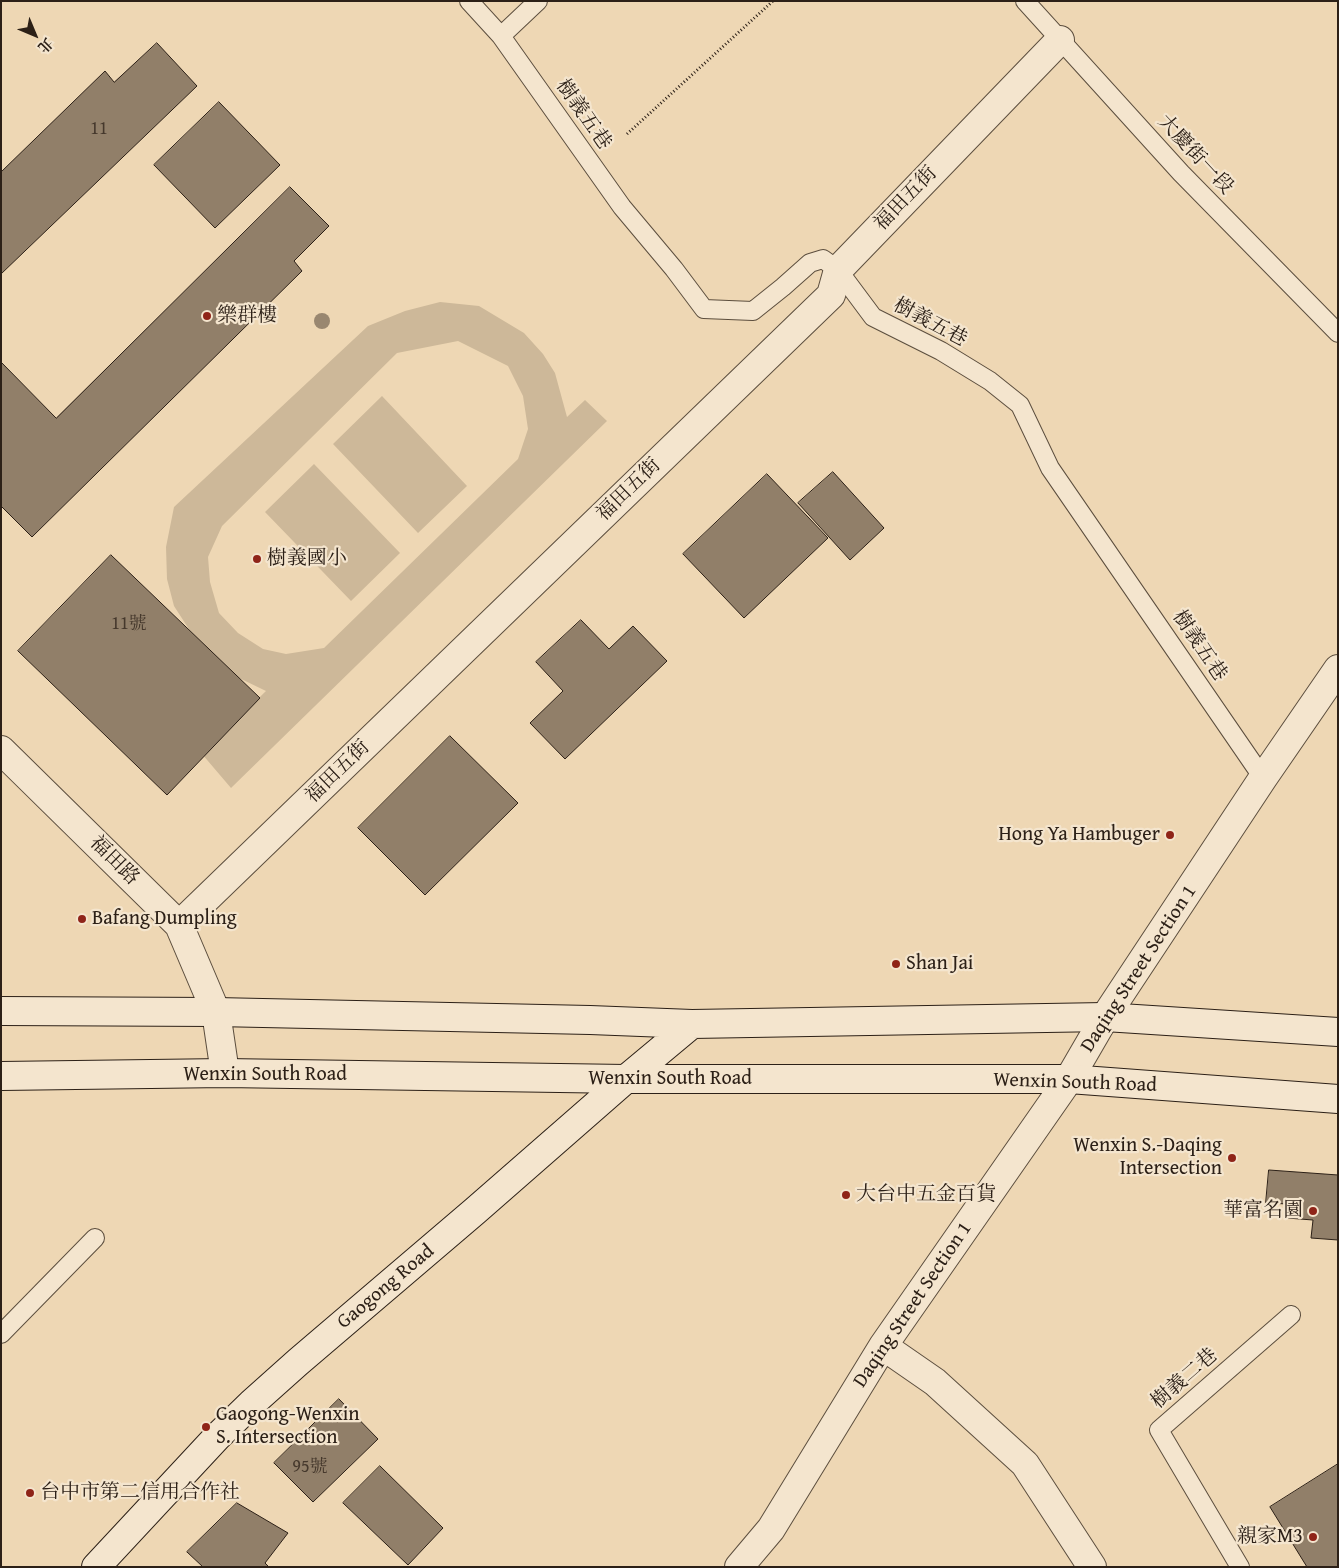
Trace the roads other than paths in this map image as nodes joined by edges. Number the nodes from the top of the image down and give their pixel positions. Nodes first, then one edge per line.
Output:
1 (469, 1) edge
2 (538, 1) edge
3 (1026, 1) edge
4 (501, 36) junction
5 (1060, 40) junction
6 (838, 270) junction
7 (1338, 333) edge
8 (1338, 669) edge
9 (1, 750) edge
10 (1263, 778) junction
11 (179, 925) junction
12 (1, 1011) edge
13 (216, 1012) junction
14 (1105, 1017) junction
15 (692, 1024) junction
16 (1338, 1032) edge
17 (225, 1073) junction
18 (1, 1076) edge
19 (626, 1079) junction
20 (1069, 1079) junction
21 (1338, 1099) edge
22 (95, 1238) dead end
23 (1290, 1315) dead end
24 (1, 1334) edge
25 (883, 1346) junction
26 (96, 1567) edge
27 (739, 1567) edge
28 (1092, 1567) edge
29 (1240, 1567) edge

1 - 4 lane, 樹義五巷
2 - 4 lane
3 - 5 lane, 大慶街一段
4 - 6 lane, 樹義五巷
5 - 6 street, 福田五街
5 - 7 lane, 大慶街一段
6 - 10 lane, 樹義五巷
6 - 11 street, 福田五街
8 - 10 street, Daqing Street Section 1
9 - 11 street, 福田路
10 - 14 street, Daqing Street Section 1
11 - 13 street, 福田路
12 - 13 street
13 - 15 street
13 - 17 street, 福田路
14 - 15 street
14 - 16 street
14 - 20 street, Daqing Street Section 1
15 - 19 street, Gaogong Road
17 - 18 street, Wenxin South Road
17 - 19 street, Wenxin South Road
19 - 20 street, Wenxin South Road
19 - 26 street, Gaogong Road
20 - 21 street, Wenxin South Road
20 - 25 street, Daqing Street Section 1
22 - 24 lane
23 - 29 lane, 樹義二巷
25 - 27 street, Daqing Street Section 1
25 - 28 street

